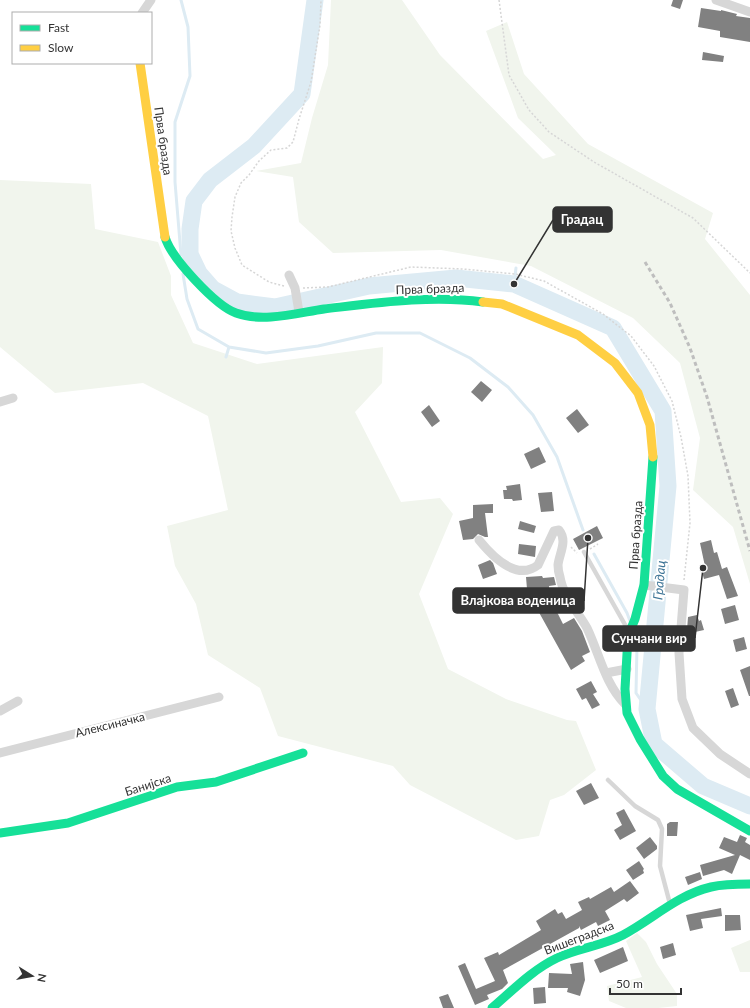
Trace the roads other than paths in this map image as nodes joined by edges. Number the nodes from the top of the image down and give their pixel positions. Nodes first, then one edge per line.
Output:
1 (151, 0) edge
2 (716, 0) edge
3 (143, 12) edge
4 (750, 12) edge
5 (140, 64) edge
6 (289, 275) dead end
7 (299, 312) junction
8 (13, 398) dead end
9 (0, 402) edge
10 (479, 540) dead end
11 (584, 552) road end
12 (648, 586) junction
13 (629, 632) junction
14 (627, 669) junction
15 (606, 673) junction
16 (219, 697) dead end
17 (18, 701) dead end
18 (625, 704) junction
19 (0, 711) edge
20 (0, 753) edge
21 (303, 753) dead end
22 (750, 774) edge
23 (608, 780) dead end
24 (750, 831) edge
25 (0, 833) edge
26 (750, 884) edge
27 (670, 904) junction
28 (492, 1008) edge

1 - 3 street
2 - 4 street
5 - 7 street, Прва бразда
6 - 7 street
7 - 12 street, Прва бразда
8 - 9 street
10 - 15 street
11 - 13 lane
12 - 13 street, Прва бразда
12 - 22 street
13 - 14 street, Прва бразда
14 - 15 street
14 - 18 street, Прва бразда
15 - 18 street
16 - 20 street, Алексиначка
17 - 19 street
18 - 24 street, Прва бразда
21 - 25 street, Банијска
23 - 27 lane
26 - 27 street, Вишеградска
27 - 28 street, Вишеградска

